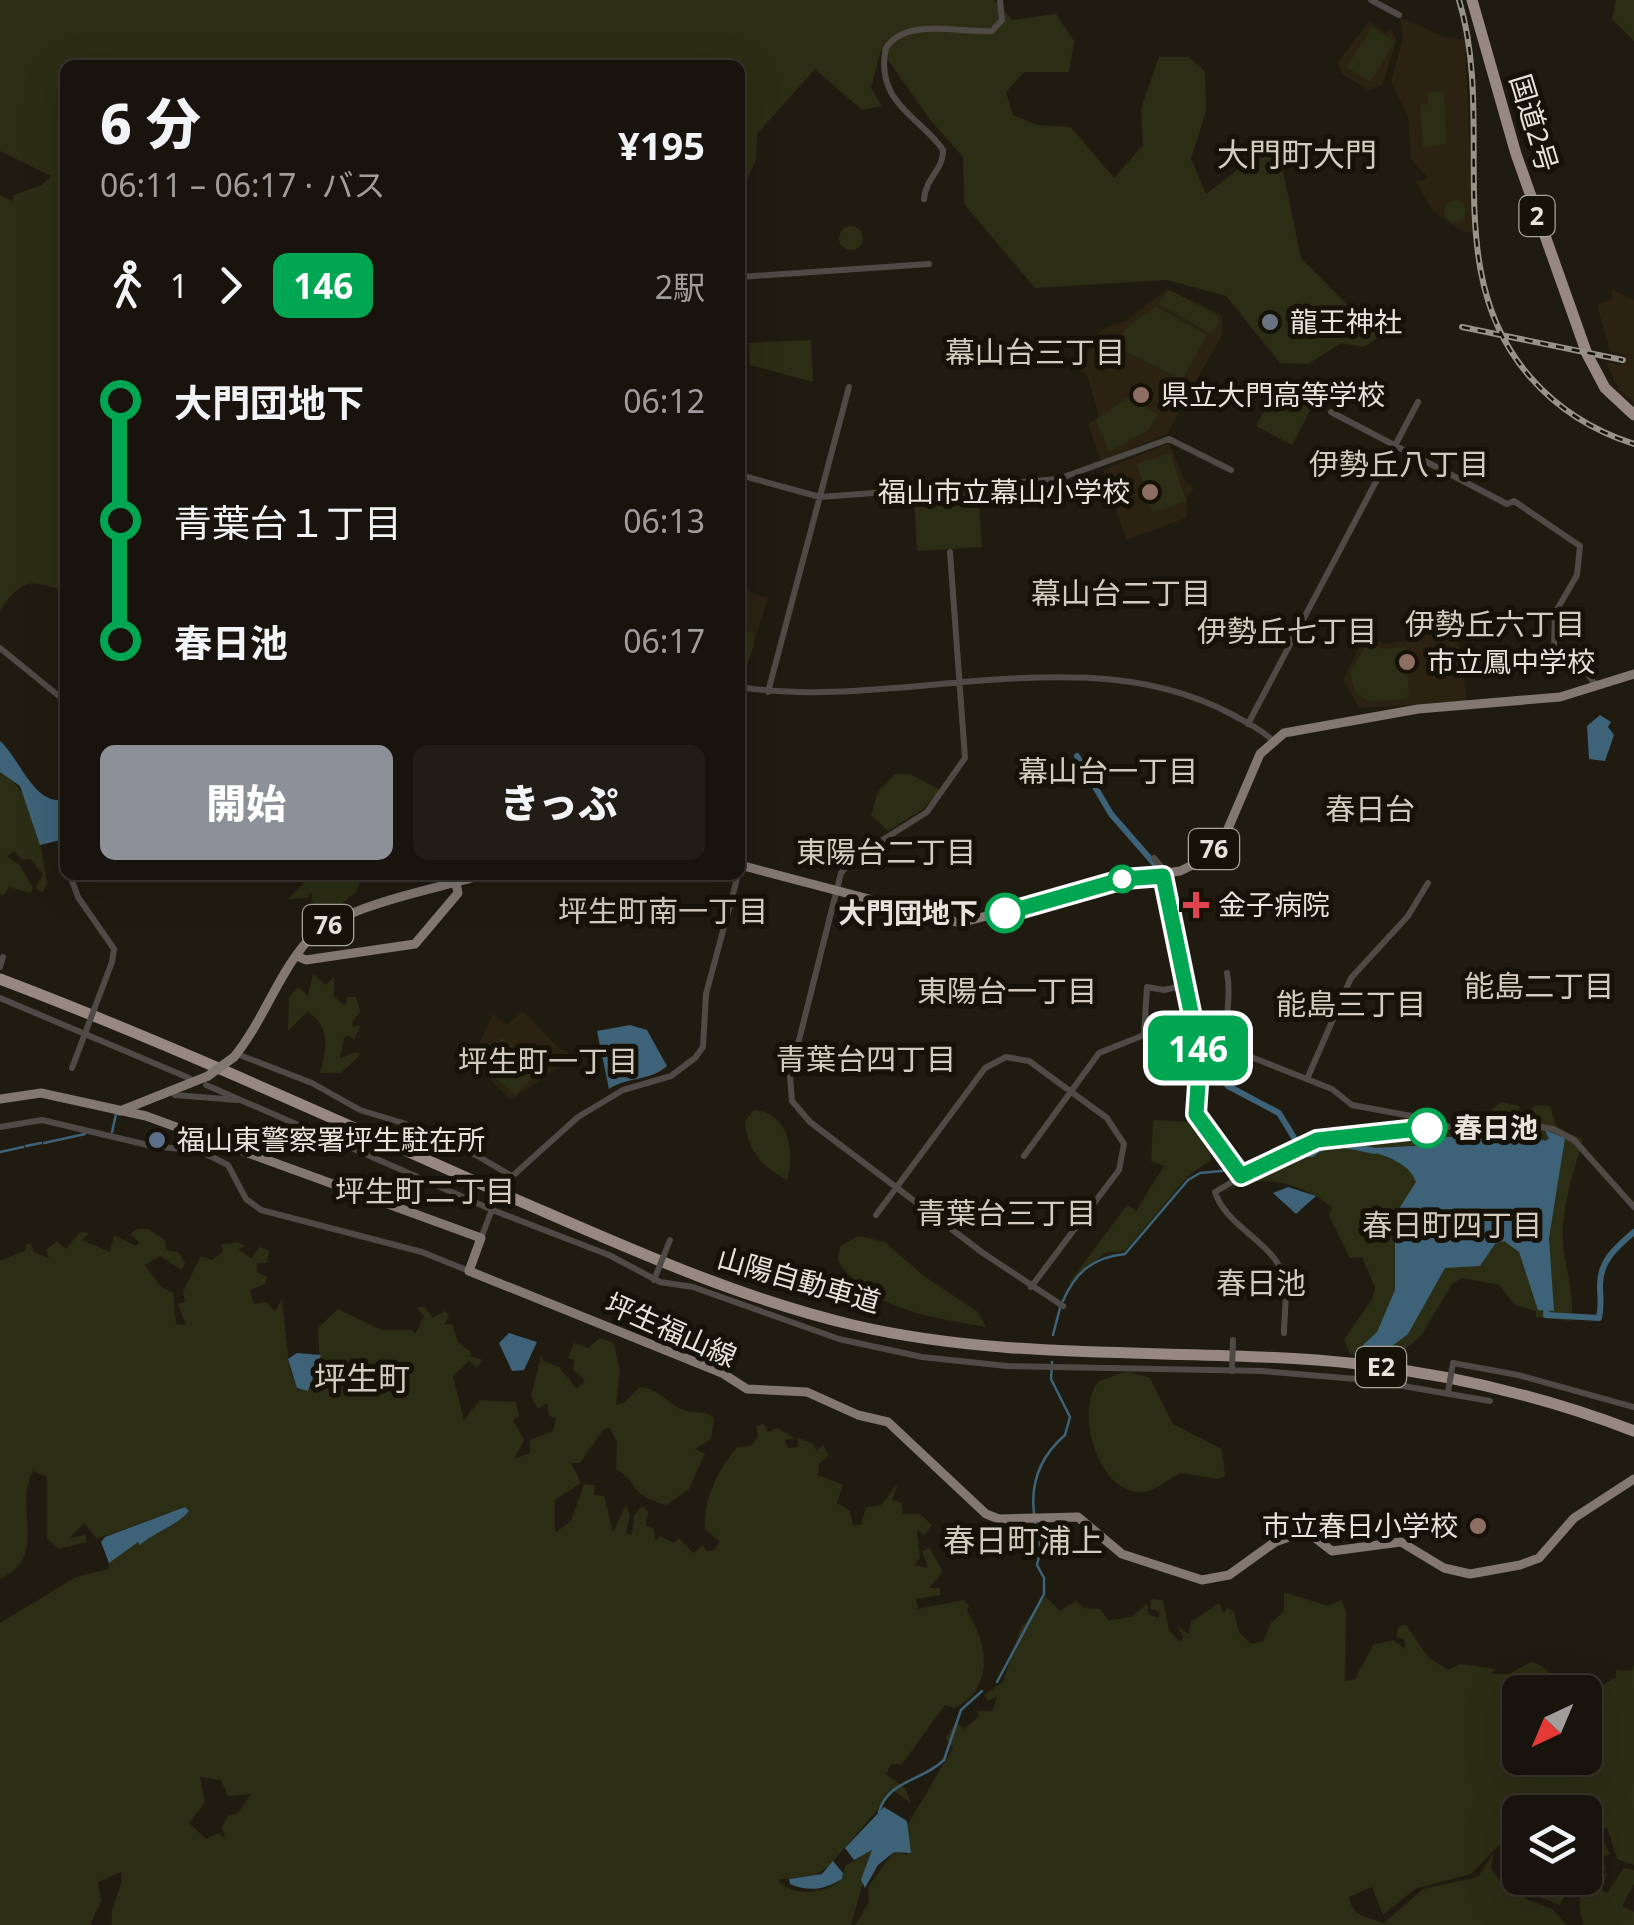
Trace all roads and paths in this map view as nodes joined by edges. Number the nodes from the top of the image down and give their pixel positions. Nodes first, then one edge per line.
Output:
1 (1000, 0) edge
2 (1371, 0) edge
3 (1474, 0) edge
4 (1399, 14) dead end
5 (924, 199) dead end
6 (929, 264) dead end
7 (745, 277) edge
8 (849, 387) dead end
9 (1418, 402) dead end
10 (1331, 412) dead end
11 (1634, 412) edge
12 (1394, 446) junction
13 (1230, 470) dead end
14 (745, 476) edge
15 (820, 497) junction
16 (950, 552) dead end
17 (0, 648) edge
18 (1634, 674) edge
19 (960, 680) junction
20 (1596, 686) junction
21 (745, 689) edge
22 (768, 692) junction
23 (60, 698) edge
24 (1248, 724) junction
25 (1271, 739) junction
26 (1154, 858) dead end
27 (745, 870) edge
28 (1163, 876) junction
29 (72, 880) edge
30 (466, 880) edge
31 (737, 880) edge
32 (456, 883) junction
33 (1428, 883) dead end
34 (833, 891) junction
35 (297, 956) junction
36 (1, 967) edge
37 (1227, 973) dead end
38 (1186, 984) junction
39 (0, 998) edge
40 (236, 1055) junction
41 (71, 1070) dead end
42 (189, 1078) dead end
43 (1307, 1079) junction
44 (207, 1081) junction
45 (169, 1090) junction
46 (1072, 1092) junction
47 (225, 1098) junction
48 (0, 1100) edge
49 (120, 1110) junction
50 (0, 1127) edge
51 (1427, 1128) junction
52 (1024, 1156) dead end
53 (1238, 1172) junction
54 (510, 1178) junction
55 (895, 1187) junction
56 (492, 1207) junction
57 (1634, 1207) edge
58 (876, 1215) dead end
59 (481, 1238) junction
60 (670, 1240) dead end
61 (469, 1271) junction
62 (654, 1280) junction
63 (1031, 1287) junction
64 (1062, 1306) dead end
65 (1284, 1333) dead end
66 (1233, 1336) dead end
67 (1232, 1371) junction
68 (1448, 1392) junction
69 (1490, 1401) dead end
70 (1634, 1407) edge
71 (1634, 1428) edge
72 (1634, 1479) edge

1 - 5 street
2 - 4 street
3 - 11 highway, 国道2号 / 2
6 - 7 street
8 - 15 street
9 - 12 street
10 - 12 street
12 - 20 street
12 - 24 street
13 - 15 street
14 - 15 street
15 - 22 street
16 - 19 street
17 - 23 street
18 - 20 main road
19 - 22 street
19 - 24 street
19 - 34 street
20 - 25 main road
21 - 22 street
24 - 25 street
25 - 28 main road, 76
26 - 28 street
27 - 34 main road, 76
28 - 34 main road, 76
28 - 38 street
29 - 41 street, bridge
30 - 32 main road, 76
31 - 54 street
32 - 35 main road, 76
32 - 35 main road, 76
33 - 43 street
34 - 55 street
35 - 40 main road, 76
36 - 71 highway, 山陽自動車道 / E2
37 - 43 street
38 - 46 street
38 - 53 street
39 - 42 street
40 - 44 main road, 76, bridge
40 - 54 street
43 - 51 street
44 - 45 main road, 76
44 - 47 street
45 - 47 street
45 - 49 main road, 76
46 - 52 street
46 - 55 street
46 - 63 street
47 - 56 street
48 - 49 main road
49 - 59 main road
50 - 61 street
51 - 53 street
51 - 57 street
53 - 65 street
54 - 56 street, bridge
55 - 58 street
55 - 63 street
56 - 59 street
56 - 62 street
59 - 61 main road
60 - 62 street, bridge
61 - 72 main road, 坪生福山線
62 - 67 street
63 - 64 street
66 - 67 street, bridge
67 - 68 street
68 - 69 street
68 - 70 street, bridge

